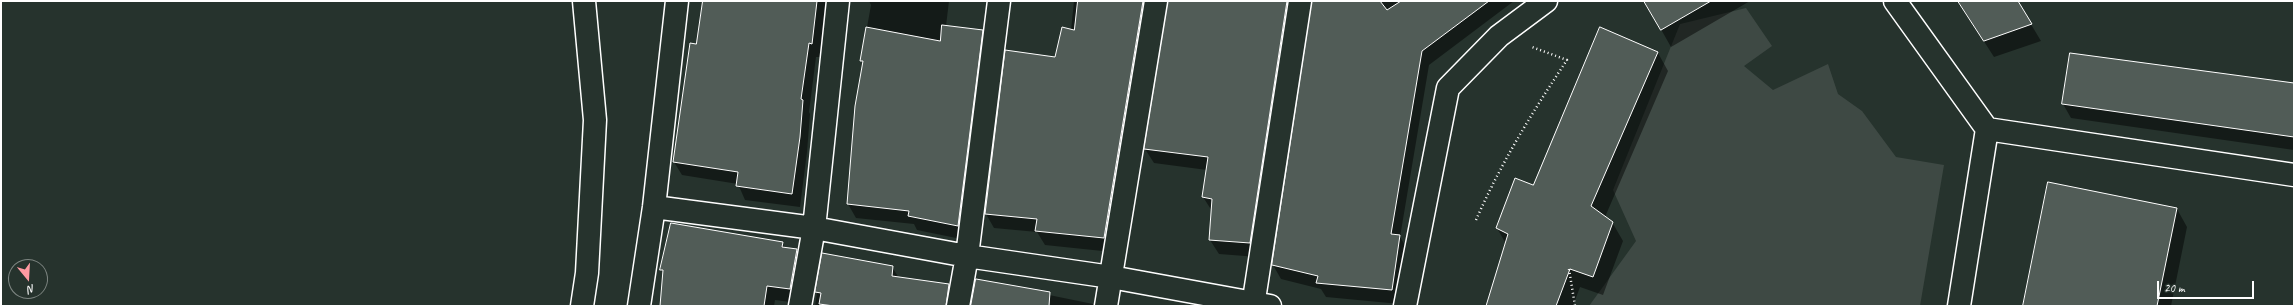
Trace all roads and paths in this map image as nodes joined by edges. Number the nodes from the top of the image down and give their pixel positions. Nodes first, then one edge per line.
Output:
1 (584, 1) edge
2 (677, 1) edge
3 (838, 1) edge
4 (998, 1) edge
5 (1156, 1) edge
6 (1300, 1) edge
7 (1546, 1) edge
8 (1895, 1) edge
9 (1499, 36) junction
10 (1987, 130) junction
11 (2294, 175) edge
12 (654, 207) junction
13 (1476, 220) dead end
14 (814, 228) junction
15 (967, 256) junction
16 (1570, 269) dead end
17 (1112, 277) junction
18 (1259, 305) edge
19 (582, 306) edge
20 (639, 306) edge
21 (800, 306) edge
22 (958, 306) edge
23 (1106, 306) edge
24 (1406, 306) edge
25 (1576, 306) edge
26 (1959, 306) edge

1 - 19 street
2 - 12 street
3 - 14 street
4 - 15 street
5 - 17 street
6 - 18 street
7 - 9 street
8 - 10 street
9 - 13 path
9 - 24 street
10 - 11 street
10 - 26 street
12 - 14 street
12 - 20 street
14 - 15 street
14 - 21 street
15 - 17 street
15 - 22 street
16 - 25 path
17 - 18 street
17 - 23 street

